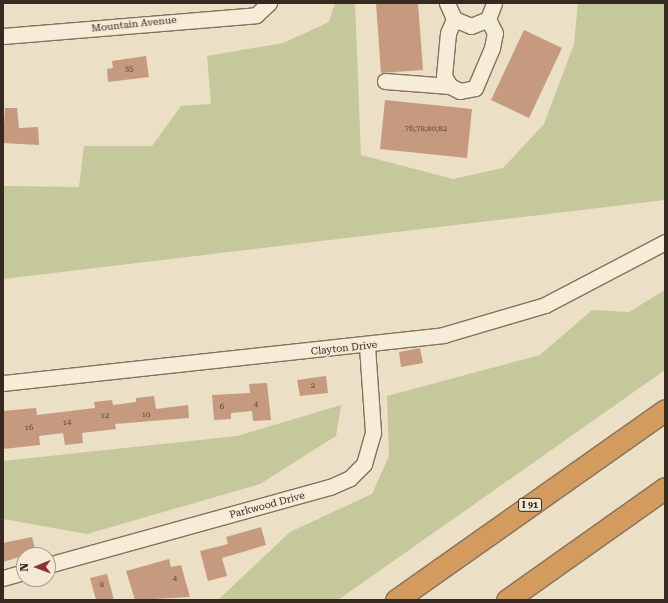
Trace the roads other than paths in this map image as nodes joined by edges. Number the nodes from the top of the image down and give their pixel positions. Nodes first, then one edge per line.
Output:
1 (447, 3) edge
2 (494, 3) edge
3 (266, 6) edge
4 (454, 19) junction
5 (488, 19) junction
6 (3, 36) edge
7 (385, 81) dead end
8 (450, 86) junction
9 (665, 242) edge
10 (367, 346) junction
11 (3, 383) edge
12 (665, 410) edge
13 (665, 488) edge
14 (56, 563) edge
15 (16, 574) edge
16 (3, 578) edge
17 (396, 600) edge
18 (507, 600) edge

1 - 4 street
2 - 5 street
3 - 6 street, Mountain Avenue
4 - 5 street
4 - 8 street
5 - 8 street
7 - 8 street
9 - 10 street, Clayton Drive
10 - 11 street, Clayton Drive
10 - 14 street, Parkwood Drive
12 - 17 highway, I 91
13 - 18 highway
15 - 16 street

